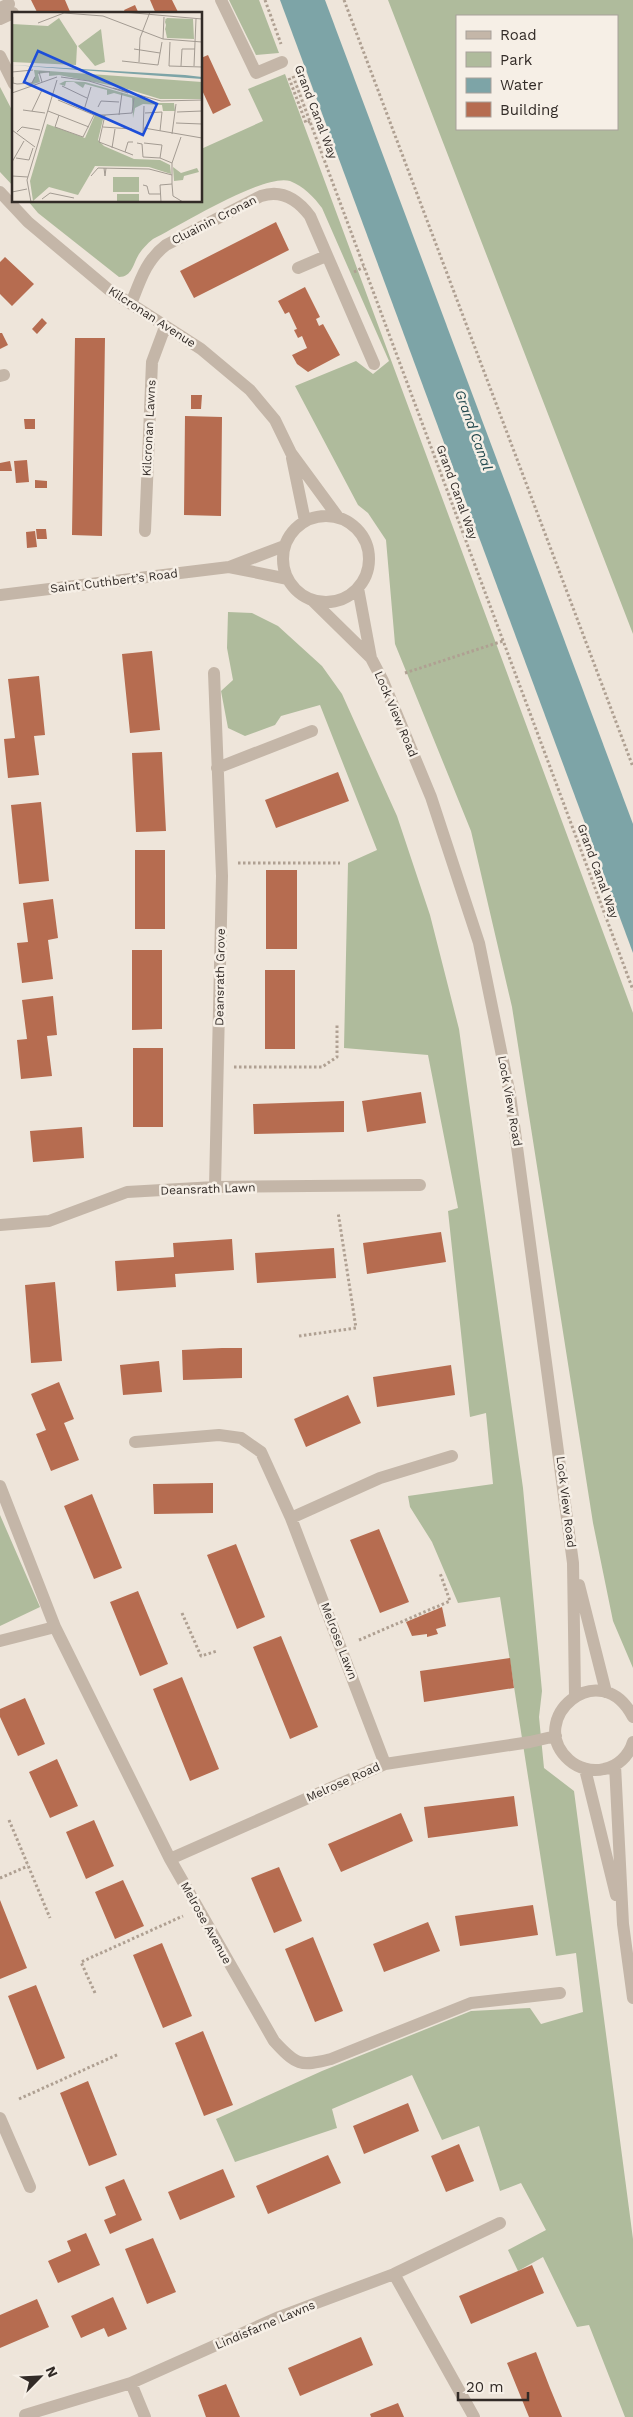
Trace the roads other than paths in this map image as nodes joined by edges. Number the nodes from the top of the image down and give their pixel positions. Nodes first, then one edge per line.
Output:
1 (222, 0) edge
2 (7, 8) edge
3 (0, 19) edge
4 (6, 59) edge
5 (282, 62) road end
6 (12, 78) edge
7 (0, 192) edge
8 (326, 256) junction
9 (298, 268) dead end
10 (131, 304) junction
11 (165, 327) junction
12 (374, 364) dead end
13 (291, 453) junction
14 (338, 517) junction
15 (305, 521) junction
16 (145, 531) dead end
17 (284, 546) junction
18 (229, 567) junction
19 (288, 579) junction
20 (358, 588) junction
21 (0, 595) edge
22 (314, 600) junction
23 (371, 658) junction
24 (214, 673) dead end
25 (312, 731) dead end
26 (218, 768) junction
27 (420, 1185) dead end
28 (215, 1187) junction
29 (0, 1226) edge
30 (135, 1442) dead end
31 (452, 1456) dead end
32 (0, 1486) edge
33 (291, 1518) junction
34 (574, 1563) junction
35 (55, 1627) junction
36 (0, 1641) edge
37 (606, 1692) junction
38 (576, 1696) junction
39 (633, 1718) edge
40 (556, 1736) junction
41 (633, 1742) edge
42 (385, 1764) junction
43 (615, 1765) junction
44 (584, 1769) junction
45 (170, 1859) junction
46 (623, 1924) junction
47 (560, 1993) dead end
48 (633, 1998) edge
49 (0, 2118) edge
50 (30, 2187) dead end
51 (500, 2223) dead end
52 (394, 2274) junction
53 (131, 2383) junction
54 (25, 2415) dead end
55 (145, 2417) edge
56 (474, 2417) edge

1 - 5 street
2 - 3 street
4 - 6 street
7 - 10 street, Kilcronan Avenue
8 - 9 street
8 - 10 street, Cluainin Cronan
8 - 12 street, Cluainin Cronan
10 - 11 street, Kilcronan Avenue
11 - 13 street, Kilcronan Avenue
11 - 16 street, Kilcronan Lawns
13 - 14 street, Kilcronan Avenue
13 - 15 street, Kilcronan Avenue
14 - 15 street
14 - 20 street
15 - 17 street
17 - 18 street, Saint Cuthbert’s Road
17 - 19 street
18 - 19 street, Saint Cuthbert’s Road
18 - 21 street, Saint Cuthbert’s Road
19 - 22 street
20 - 22 street
20 - 23 street, Lock View Road
22 - 23 street, Lock View Road
23 - 34 street, Lock View Road
24 - 26 street, Deansrath Grove
25 - 26 street
26 - 28 street, Deansrath Grove
27 - 28 street, Deansrath Lawn
28 - 29 street, Deansrath Lawn
30 - 33 street, Melrose Lawn
31 - 33 street
32 - 35 street, Melrose Avenue
33 - 42 street, Melrose Lawn
34 - 37 street, Lock View Road
34 - 38 street, Lock View Road
35 - 36 street
35 - 45 street, Melrose Avenue
37 - 38 street
37 - 39 street
38 - 40 street
40 - 42 street, Melrose Road
40 - 44 street
41 - 43 street
42 - 45 street, Melrose Road
43 - 44 street
43 - 46 street
44 - 46 street
45 - 47 street, Melrose Avenue
46 - 48 street
49 - 50 street
51 - 52 street, Lindisfarne Lawns
52 - 53 street, Lindisfarne Lawns
52 - 56 street
53 - 54 street, Lindisfarne Lawns
53 - 55 street

